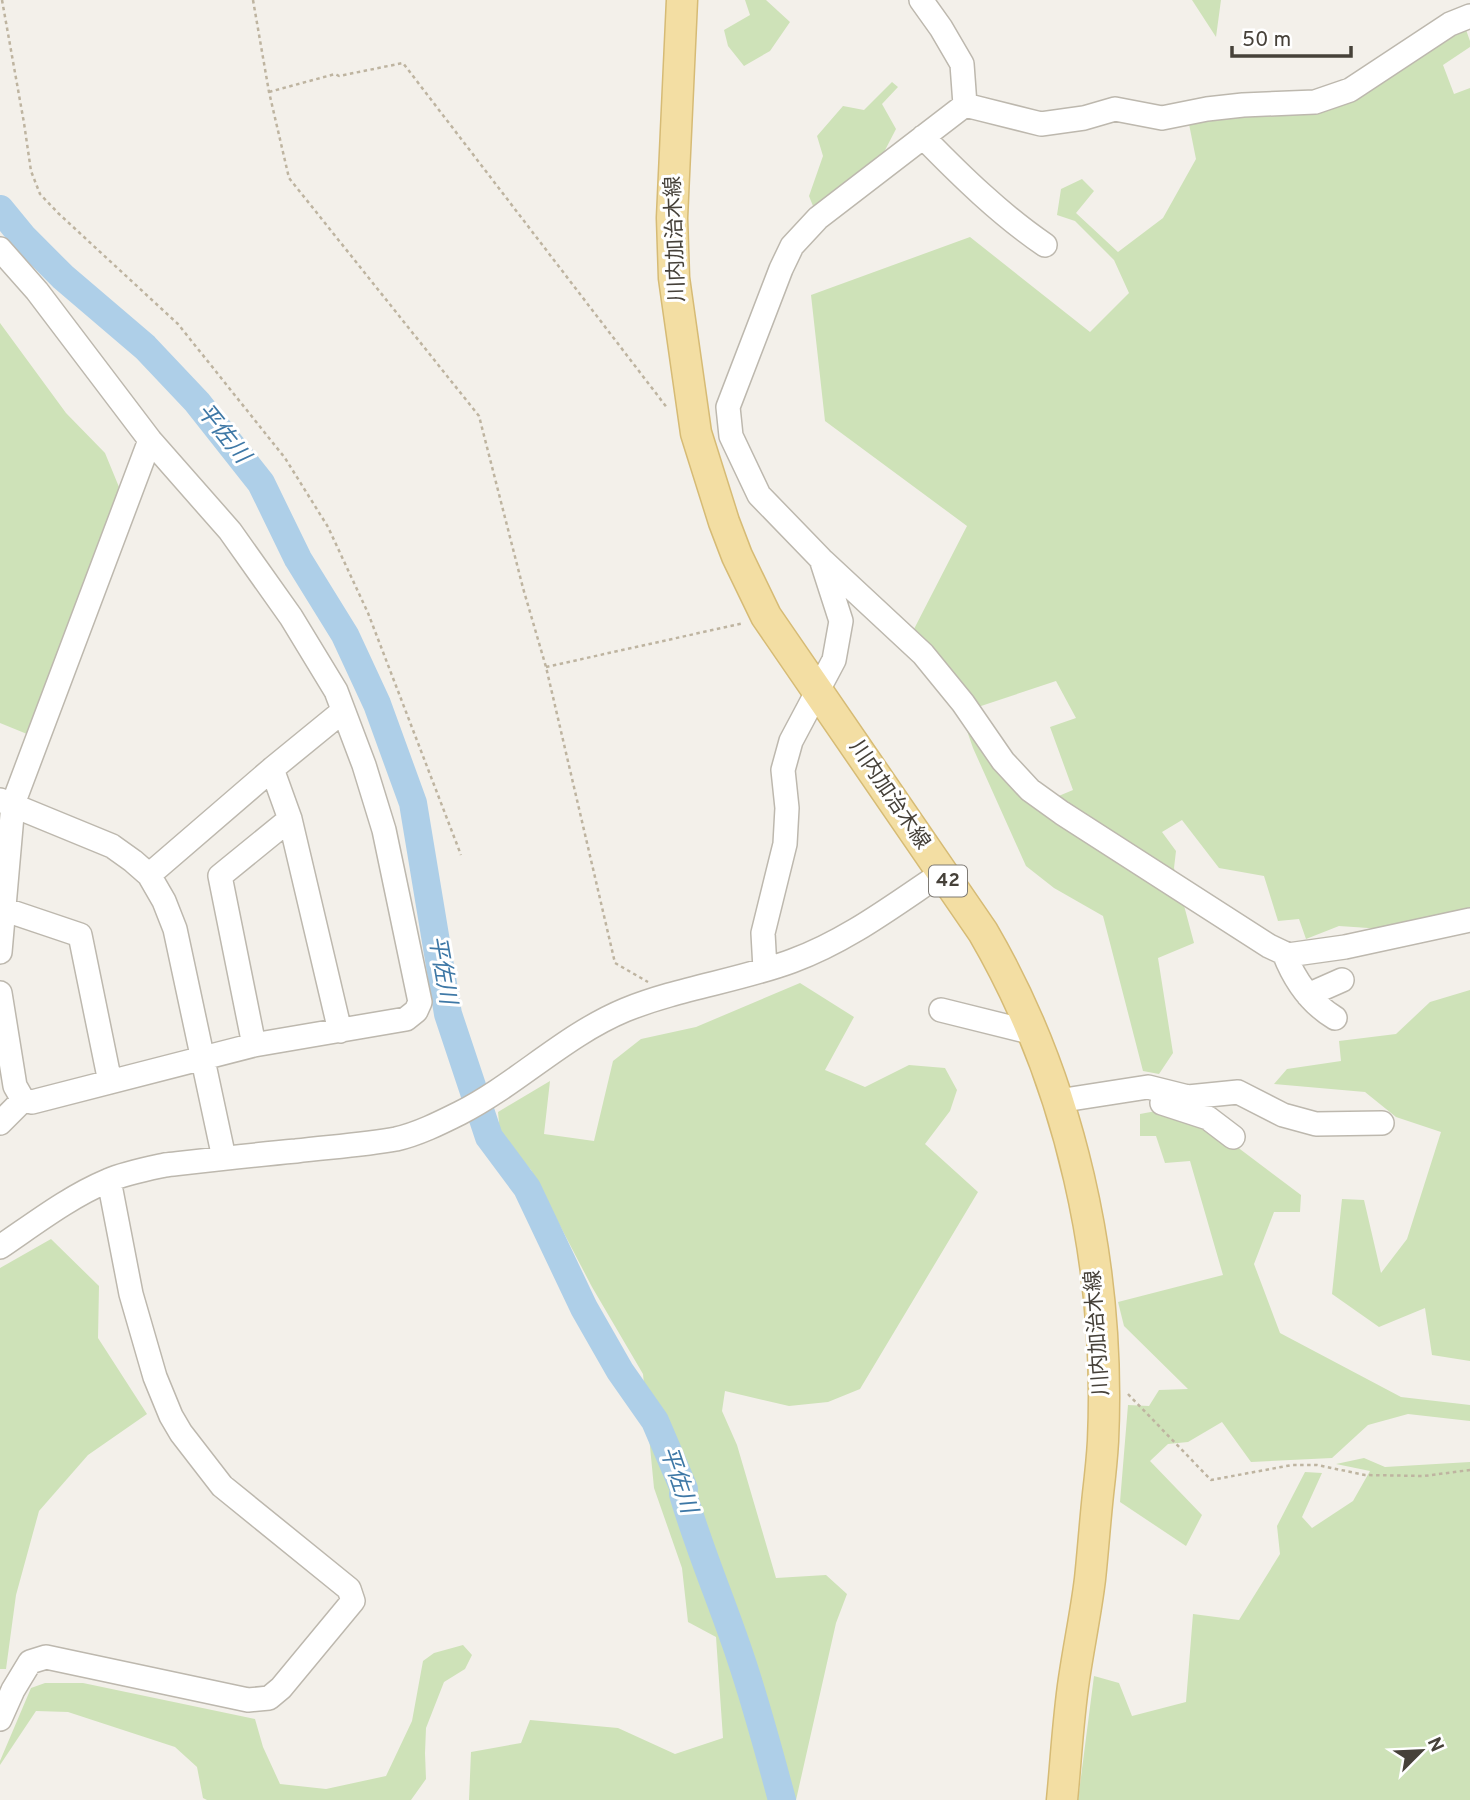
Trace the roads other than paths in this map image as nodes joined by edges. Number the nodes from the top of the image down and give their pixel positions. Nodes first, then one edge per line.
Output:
1 (682, 0) edge
2 (921, 0) edge
3 (1470, 16) edge
4 (965, 105) junction
5 (923, 137) junction
6 (1045, 246) dead end
7 (0, 249) edge
8 (150, 440) junction
9 (821, 559) junction
10 (817, 690) junction
11 (343, 711) junction
12 (272, 769) junction
13 (7, 802) edge
14 (290, 819) junction
15 (942, 873) junction
16 (149, 876) junction
17 (3, 909) edge
18 (1470, 920) edge
19 (0, 952) edge
20 (1284, 953) junction
21 (765, 969) junction
22 (1342, 980) dead end
23 (0, 993) edge
24 (1308, 995) junction
25 (941, 1010) dead end
26 (1335, 1018) dead end
27 (340, 1031) junction
28 (1034, 1033) junction
29 (254, 1045) junction
30 (203, 1057) junction
31 (110, 1082) junction
32 (1108, 1092) junction
33 (23, 1100) junction
34 (1058, 1101) junction
35 (0, 1123) edge
36 (1382, 1123) dead end
37 (1233, 1137) dead end
38 (224, 1158) junction
39 (108, 1180) junction
40 (0, 1247) edge
41 (0, 1718) edge
42 (1062, 1800) edge

1 - 10 main road, 川内加治木線 / 42
2 - 4 street
3 - 4 street
4 - 5 street
5 - 6 street
5 - 9 street
7 - 8 street
8 - 11 street
8 - 13 street
9 - 10 street
9 - 20 street
10 - 15 main road, 川内加治木線 / 42
10 - 21 street
11 - 12 street
11 - 27 street
12 - 14 street
12 - 16 street
13 - 16 street
13 - 17 street
14 - 27 street
14 - 29 street
15 - 21 street
15 - 28 main road, 川内加治木線 / 42
16 - 30 street
17 - 19 street
17 - 31 street
18 - 20 street
20 - 24 street
21 - 38 street
22 - 24 street
23 - 33 street
24 - 26 street
25 - 28 street
27 - 29 street
28 - 34 main road, 川内加治木線 / 42
29 - 30 street
30 - 31 street
30 - 38 street
31 - 33 street
32 - 34 street
32 - 36 street
32 - 37 street
33 - 35 street
34 - 42 main road, 川内加治木線 / 42
38 - 39 street
39 - 40 street
39 - 41 street

